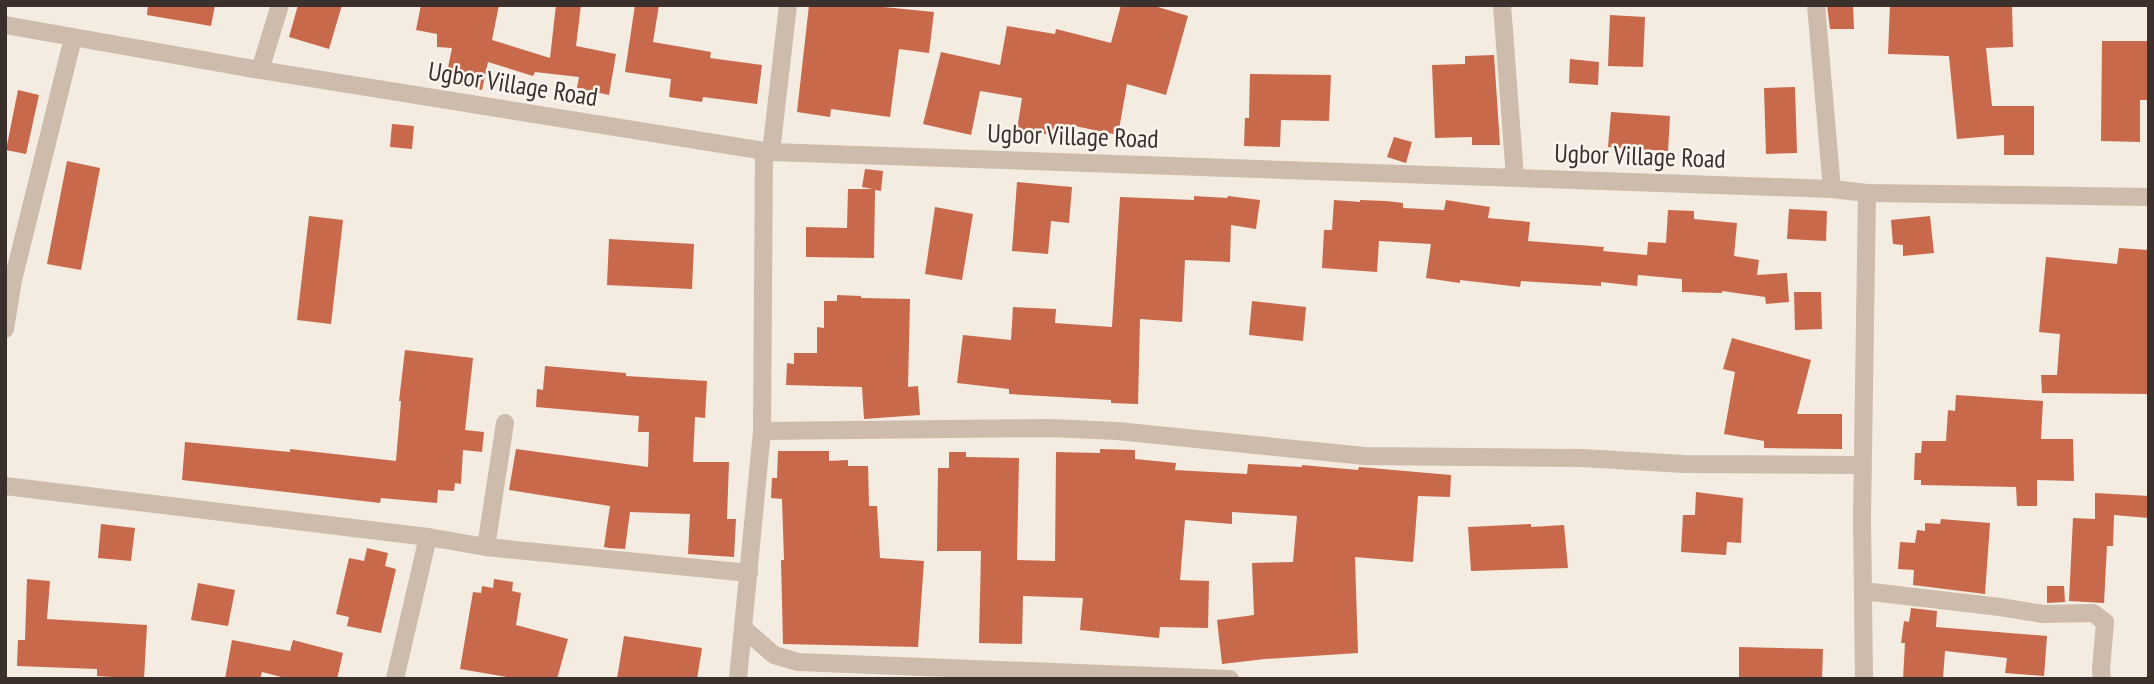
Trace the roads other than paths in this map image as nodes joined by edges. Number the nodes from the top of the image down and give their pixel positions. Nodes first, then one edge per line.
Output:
1 (280, 5) edge
2 (788, 5) edge
3 (1502, 5) edge
4 (1816, 5) edge
5 (5, 25) edge
6 (73, 38) junction
7 (260, 70) junction
8 (767, 151) junction
9 (1515, 177) junction
10 (1832, 189) junction
11 (1867, 193) junction
12 (2149, 197) edge
13 (9, 279) edge
14 (5, 329) edge
15 (505, 423) dead end
16 (762, 431) junction
17 (1863, 465) junction
18 (5, 486) edge
19 (428, 537) junction
20 (486, 547) junction
21 (749, 572) junction
22 (1863, 591) junction
23 (743, 628) junction
24 (864, 671) edge
25 (395, 679) edge
26 (738, 679) edge
27 (1230, 679) edge
28 (1864, 679) edge
29 (2102, 679) edge

1 - 7 street
2 - 8 street
3 - 9 street
4 - 10 street
5 - 6 street, Ugbor Village Road
6 - 7 street, Ugbor Village Road
6 - 13 street
7 - 8 street, Ugbor Village Road
8 - 9 street, Ugbor Village Road
8 - 16 street
9 - 10 street, Ugbor Village Road
10 - 11 street, Ugbor Village Road
11 - 12 street, Ugbor Village Road
11 - 17 street
13 - 14 street
15 - 20 street
16 - 17 street
16 - 21 street
17 - 22 street
18 - 19 street
19 - 20 street
19 - 25 street
20 - 21 street
21 - 23 street
22 - 28 street
22 - 29 street
23 - 24 street
23 - 26 street
24 - 27 street

